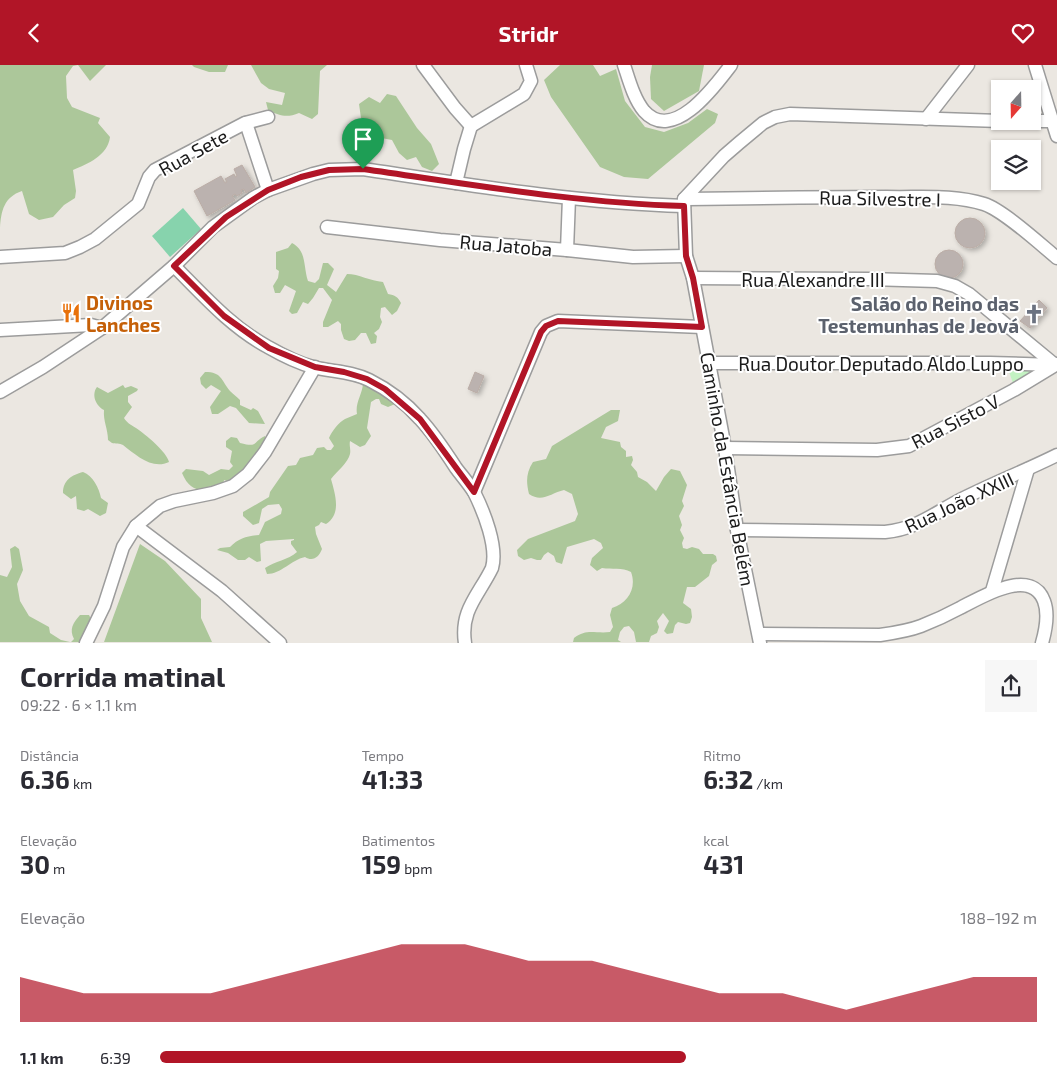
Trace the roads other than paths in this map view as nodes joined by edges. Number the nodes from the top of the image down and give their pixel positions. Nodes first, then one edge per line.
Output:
1 (423, 65) edge
2 (526, 65) edge
3 (624, 65) edge
4 (636, 65) edge
5 (731, 65) edge
6 (968, 65) edge
7 (1035, 65) edge
8 (630, 81) junction
9 (268, 117) dead end
10 (926, 119) junction
11 (991, 121) edge
12 (1041, 121) edge
13 (1051, 121) junction
14 (246, 123) junction
15 (472, 126) junction
16 (1057, 136) edge
17 (456, 183) junction
18 (268, 190) junction
19 (569, 197) junction
20 (684, 203) junction
21 (327, 227) dead end
22 (567, 250) junction
23 (686, 256) junction
24 (0, 257) edge
25 (1057, 258) edge
26 (174, 266) junction
27 (693, 278) junction
28 (702, 327) junction
29 (102, 328) junction
30 (0, 329) edge
31 (708, 363) junction
32 (1056, 364) edge
33 (315, 367) junction
34 (0, 391) edge
35 (724, 447) junction
36 (1057, 455) edge
37 (1028, 469) junction
38 (474, 492) junction
39 (136, 526) junction
40 (737, 530) junction
41 (992, 591) junction
42 (759, 638) edge
43 (86, 643) edge
44 (280, 643) edge
45 (465, 643) edge
46 (1042, 643) edge

1 - 15 street
2 - 15 street
3 - 8 street
4 - 8 street
5 - 8 street
6 - 10 street
7 - 13 street
9 - 14 street, Rua Sete
10 - 11 street
10 - 20 street
12 - 13 street
13 - 16 street
14 - 18 street
14 - 24 street, Rua Sete
15 - 17 street
17 - 18 street, Rua Silvestre I
17 - 19 street, Rua Silvestre I
18 - 26 street, Rua Silvestre I
19 - 20 street, Rua Silvestre I
19 - 22 street
20 - 23 street, Caminho da Estância Belém
20 - 25 street, Rua Silvestre I
21 - 22 street, Rua Jatoba
22 - 23 street, Rua Jatoba
23 - 27 street, Caminho da Estância Belém
26 - 29 street, Rua Silvestre I
26 - 33 street
27 - 28 street, Caminho da Estância Belém
27 - 32 street, Rua Alexandre III
28 - 31 street, Caminho da Estância Belém
28 - 38 street
29 - 30 street
29 - 34 street, Rua Silvestre I
31 - 32 street, Rua Doutor Deputado Aldo Luppo
31 - 35 street, Caminho da Estância Belém
32 - 35 street, Rua Sisto V
33 - 38 street
33 - 39 street
35 - 40 street, Caminho da Estância Belém
36 - 37 street, Rua João XXIII
37 - 40 street, Rua João XXIII
37 - 41 street
38 - 45 street
39 - 43 street
39 - 44 street
40 - 42 street, Caminho da Estância Belém
41 - 42 street
41 - 46 street

